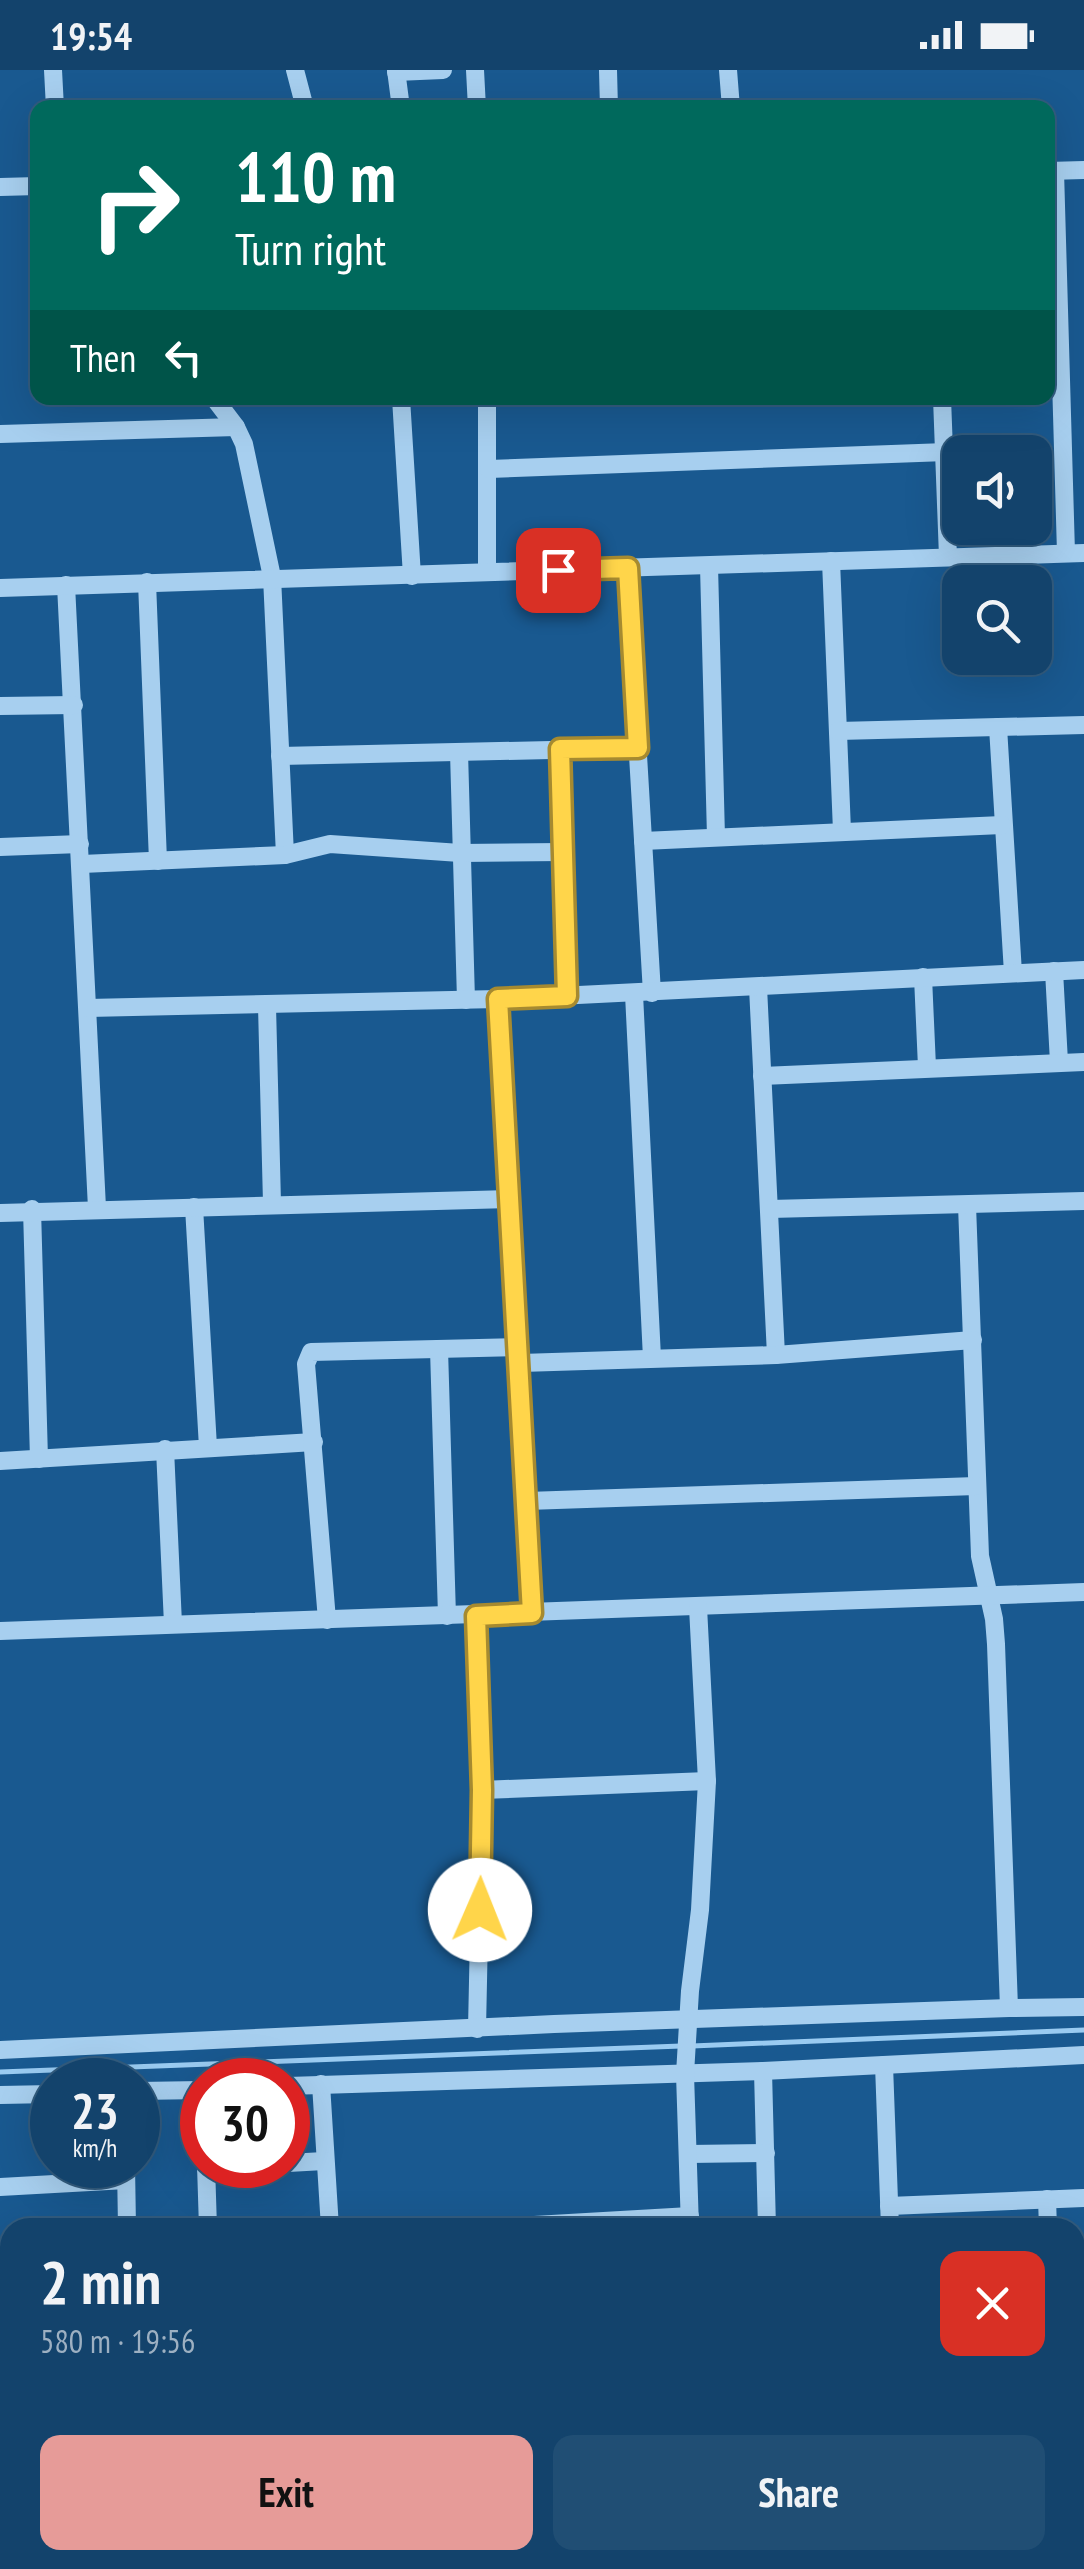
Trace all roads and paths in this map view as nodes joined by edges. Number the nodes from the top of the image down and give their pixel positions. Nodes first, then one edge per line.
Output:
1 (53, 70) edge
2 (295, 70) edge
3 (443, 70) edge
4 (475, 70) edge
5 (608, 70) edge
6 (728, 70) edge
7 (396, 71) edge
8 (55, 100) edge
9 (303, 100) edge
10 (400, 100) edge
11 (476, 100) edge
12 (609, 100) edge
13 (730, 100) edge
14 (1084, 170) edge
15 (1055, 171) edge
16 (30, 186) edge
17 (0, 187) edge
18 (1055, 221) edge
19 (219, 405) edge
20 (401, 405) edge
21 (487, 405) edge
22 (943, 405) edge
23 (0, 418) edge
24 (236, 427) junction
25 (0, 434) edge
26 (945, 435) edge
27 (942, 452) edge
28 (489, 469) junction
29 (948, 545) edge
30 (1075, 553) edge
31 (948, 557) junction
32 (831, 560) junction
33 (709, 566) junction
34 (628, 568) junction
35 (488, 572) junction
36 (412, 576) junction
37 (272, 577) junction
38 (148, 582) junction
39 (66, 585) junction
40 (0, 588) edge
41 (74, 704) junction
42 (0, 706) edge
43 (1084, 725) edge
44 (998, 727) junction
45 (838, 732) junction
46 (638, 748) junction
47 (560, 749) junction
48 (458, 752) junction
49 (280, 756) junction
50 (1002, 825) junction
51 (842, 830) junction
52 (716, 837) junction
53 (643, 841) junction
54 (80, 844) junction
55 (0, 848) edge
56 (562, 852) junction
57 (460, 853) junction
58 (285, 854) junction
59 (158, 860) junction
60 (82, 864) junction
61 (1084, 970) edge
62 (1054, 971) junction
63 (1013, 973) junction
64 (924, 977) junction
65 (758, 987) junction
66 (643, 993) junction
67 (567, 996) junction
68 (498, 999) junction
69 (466, 1000) junction
70 (266, 1006) junction
71 (88, 1008) junction
72 (1060, 1062) junction
73 (1084, 1062) edge
74 (927, 1066) junction
75 (762, 1076) junction
76 (510, 1198) junction
77 (1084, 1201) edge
78 (272, 1203) junction
79 (967, 1206) junction
80 (194, 1207) junction
81 (97, 1208) junction
82 (770, 1209) junction
83 (32, 1210) junction
84 (0, 1213) edge
85 (972, 1340) junction
86 (440, 1350) junction
87 (520, 1355) junction
88 (776, 1355) junction
89 (652, 1358) junction
90 (314, 1442) junction
91 (208, 1447) junction
92 (165, 1449) junction
93 (39, 1459) junction
94 (0, 1462) edge
95 (976, 1486) junction
96 (528, 1501) junction
97 (1084, 1592) edge
98 (990, 1596) junction
99 (698, 1607) junction
100 (532, 1613) junction
101 (448, 1616) junction
102 (476, 1616) junction
103 (327, 1620) junction
104 (173, 1624) junction
105 (0, 1631) edge
106 (708, 1781) junction
107 (482, 1790) junction
108 (1084, 2007) edge
109 (1009, 2008) junction
110 (687, 2020) junction
111 (477, 2029) junction
112 (0, 2050) edge
113 (1084, 2055) edge
114 (884, 2065) junction
115 (763, 2071) junction
116 (685, 2074) junction
117 (321, 2084) junction
118 (310, 2085) edge
119 (30, 2095) edge
120 (0, 2096) edge
121 (688, 2154) junction
122 (766, 2154) junction
123 (324, 2160) junction
124 (310, 2161) edge
125 (30, 2183) edge
126 (0, 2187) edge
127 (126, 2188) edge
128 (207, 2188) edge
129 (1084, 2198) edge
130 (1047, 2199) junction
131 (890, 2206) junction
132 (127, 2218) edge
133 (208, 2218) edge
134 (329, 2218) edge
135 (690, 2218) edge
136 (768, 2218) edge
137 (890, 2218) edge
138 (1048, 2218) edge

1 - 8 street
2 - 9 street
3 - 7 street
4 - 11 street
5 - 12 street
6 - 13 street
7 - 10 street
14 - 15 street
16 - 17 street
18 - 30 street
19 - 24 street
20 - 36 street
21 - 28 street
22 - 26 street
23 - 25 street
24 - 25 street
24 - 37 street
27 - 28 street
28 - 35 street
29 - 31 street
30 - 31 street
31 - 32 street
32 - 33 street
32 - 45 street
33 - 34 street
33 - 52 street
34 - 35 street
34 - 46 street
35 - 36 street
36 - 37 street
37 - 38 street
37 - 49 street
38 - 39 street
38 - 59 street
39 - 40 street
39 - 41 street
41 - 42 street
41 - 54 street
43 - 44 street
44 - 45 street
44 - 50 street
45 - 51 street
46 - 47 street
46 - 53 street
47 - 48 street
47 - 56 street
48 - 49 street
48 - 57 street
49 - 58 street
50 - 51 street
50 - 63 street
51 - 52 street
52 - 53 street
53 - 66 street
54 - 55 street
54 - 60 street
56 - 57 street
56 - 67 street
57 - 58 street
57 - 69 street
58 - 59 street
59 - 60 street
60 - 71 street
61 - 62 street
62 - 63 street
62 - 72 street
63 - 64 street
64 - 65 street
64 - 74 street
65 - 66 street
65 - 75 street
66 - 67 street
66 - 89 street
67 - 68 street
68 - 69 street
68 - 76 street
69 - 70 street
70 - 71 street
70 - 78 street
71 - 81 street
72 - 73 street
72 - 74 street
74 - 75 street
75 - 82 street
76 - 78 street
76 - 87 street
77 - 79 street
78 - 80 street
79 - 82 street
79 - 85 street
80 - 81 street
80 - 91 street
81 - 83 street
82 - 88 street
83 - 84 street
83 - 93 street
85 - 88 street
85 - 95 street
86 - 87 street
86 - 90 street
86 - 101 street
87 - 89 street
87 - 96 street
88 - 89 street
90 - 91 street
90 - 103 street
91 - 92 street
92 - 93 street
92 - 104 street
93 - 94 street
95 - 96 street
95 - 98 street
96 - 100 street
97 - 98 street
98 - 99 street
98 - 109 street
99 - 100 street
99 - 106 street
100 - 102 street
101 - 102 street
101 - 103 street
102 - 107 street
103 - 104 street
104 - 105 street
106 - 107 street
106 - 110 street
107 - 111 street
108 - 109 street
109 - 110 street
110 - 111 street
110 - 116 street
111 - 112 street
113 - 114 street
114 - 115 street
114 - 131 street
115 - 116 street
115 - 122 street
116 - 117 street
116 - 121 street
117 - 118 street
117 - 123 street
119 - 120 street
121 - 122 street
121 - 135 street
122 - 136 street
123 - 124 street
123 - 134 street
125 - 126 street
127 - 132 street
128 - 133 street
129 - 130 street
130 - 131 street
130 - 138 street
131 - 137 street

